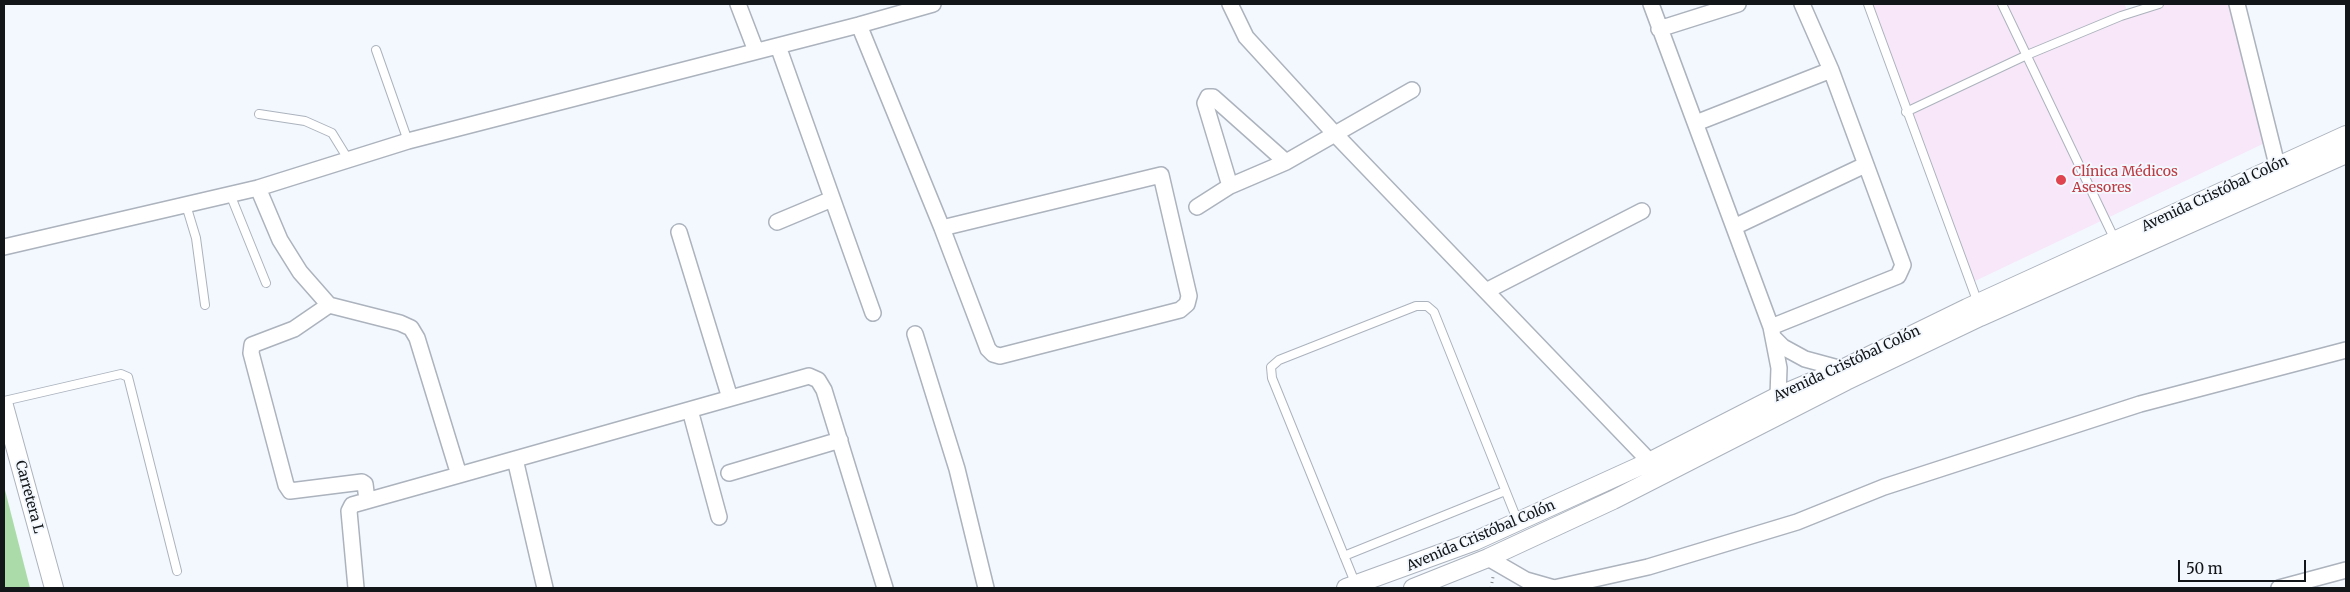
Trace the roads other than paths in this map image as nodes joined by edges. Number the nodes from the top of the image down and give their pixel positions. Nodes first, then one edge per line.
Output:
1 (738, 4) edge
2 (932, 4) edge
3 (1230, 4) edge
4 (1651, 4) edge
5 (1738, 4) edge
6 (1802, 4) edge
7 (1868, 4) edge
8 (2002, 4) edge
9 (2159, 4) edge
10 (2237, 4) edge
11 (859, 25) junction
12 (1659, 29) junction
13 (778, 46) junction
14 (376, 50) dead end
15 (756, 51) junction
16 (2027, 55) junction
17 (1831, 70) junction
18 (1412, 90) dead end
19 (1906, 112) junction
20 (259, 114) dead end
21 (1696, 123) junction
22 (1334, 132) junction
23 (2346, 135) edge
24 (408, 141) junction
25 (2346, 154) edge
26 (348, 160) junction
27 (1286, 162) junction
28 (1865, 165) junction
29 (2279, 174) junction
30 (1230, 186) junction
31 (258, 188) junction
32 (230, 194) junction
33 (832, 198) junction
34 (186, 205) junction
35 (1197, 207) dead end
36 (1642, 211) dead end
37 (776, 222) dead end
38 (1734, 227) junction
39 (942, 228) junction
40 (678, 232) dead end
41 (2115, 240) junction
42 (4, 247) edge
43 (266, 283) dead end
44 (1488, 290) junction
45 (1978, 302) junction
46 (205, 305) dead end
47 (328, 305) junction
48 (873, 313) dead end
49 (1773, 333) junction
50 (914, 334) dead end
51 (2346, 350) edge
52 (1842, 368) junction
53 (1778, 396) junction
54 (730, 398) junction
55 (4, 401) edge
56 (4, 406) edge
57 (690, 410) junction
58 (840, 440) junction
59 (515, 459) junction
60 (1651, 461) junction
61 (729, 473) dead end
62 (459, 474) junction
63 (1662, 475) junction
64 (1505, 490) junction
65 (368, 500) junction
66 (719, 517) dead end
67 (1518, 522) junction
68 (1344, 556) junction
69 (1488, 558) junction
70 (2346, 570) edge
71 (177, 571) dead end
72 (1351, 587) edge
73 (54, 588) edge
74 (356, 588) edge
75 (545, 588) edge
76 (885, 588) edge
77 (986, 588) edge
78 (1413, 588) edge
79 (2279, 588) edge

1 - 15 street
2 - 11 street
3 - 22 street
4 - 12 street
5 - 12 street
6 - 17 street
7 - 19 lane
8 - 16 lane
9 - 16 lane
10 - 29 street
11 - 13 street
11 - 39 street
12 - 21 street
13 - 15 street
13 - 33 street
14 - 24 lane
15 - 24 street
16 - 19 lane
16 - 41 lane
17 - 21 street
17 - 28 street
18 - 22 street
19 - 45 lane
20 - 26 lane
21 - 38 street
22 - 27 street
22 - 44 street
23 - 29 street, Avenida Cristóbal Colón
24 - 26 street
25 - 29 street, Avenida Cristóbal Colón
26 - 31 street
27 - 30 street
27 - 30 street
28 - 38 street
28 - 49 street
29 - 41 street, Avenida Cristóbal Colón
29 - 63 street, Avenida Cristóbal Colón
30 - 35 street
31 - 32 street
31 - 47 street
32 - 34 street
32 - 43 lane
33 - 37 street
33 - 48 street
34 - 42 street
34 - 46 lane
36 - 44 street
38 - 49 street
39 - 39 street
40 - 54 street
41 - 45 street, Avenida Cristóbal Colón
44 - 60 street
45 - 52 street, Avenida Cristóbal Colón
47 - 62 street
47 - 65 street
49 - 52 street
49 - 53 street
50 - 77 street
51 - 69 street
52 - 53 street, Avenida Cristóbal Colón
53 - 60 street, Avenida Cristóbal Colón
54 - 57 street
54 - 58 street
55 - 71 lane
56 - 73 street, Carretera L
57 - 59 street
57 - 66 street
58 - 61 street
58 - 76 street
59 - 62 street
59 - 75 street
60 - 63 street
60 - 67 street, Avenida Cristóbal Colón
62 - 65 street
63 - 69 street, Avenida Cristóbal Colón
64 - 67 lane
64 - 68 lane
64 - 68 lane
65 - 74 street
67 - 72 street, Avenida Cristóbal Colón
68 - 72 lane
69 - 78 street, Avenida Cristóbal Colón
70 - 79 street

